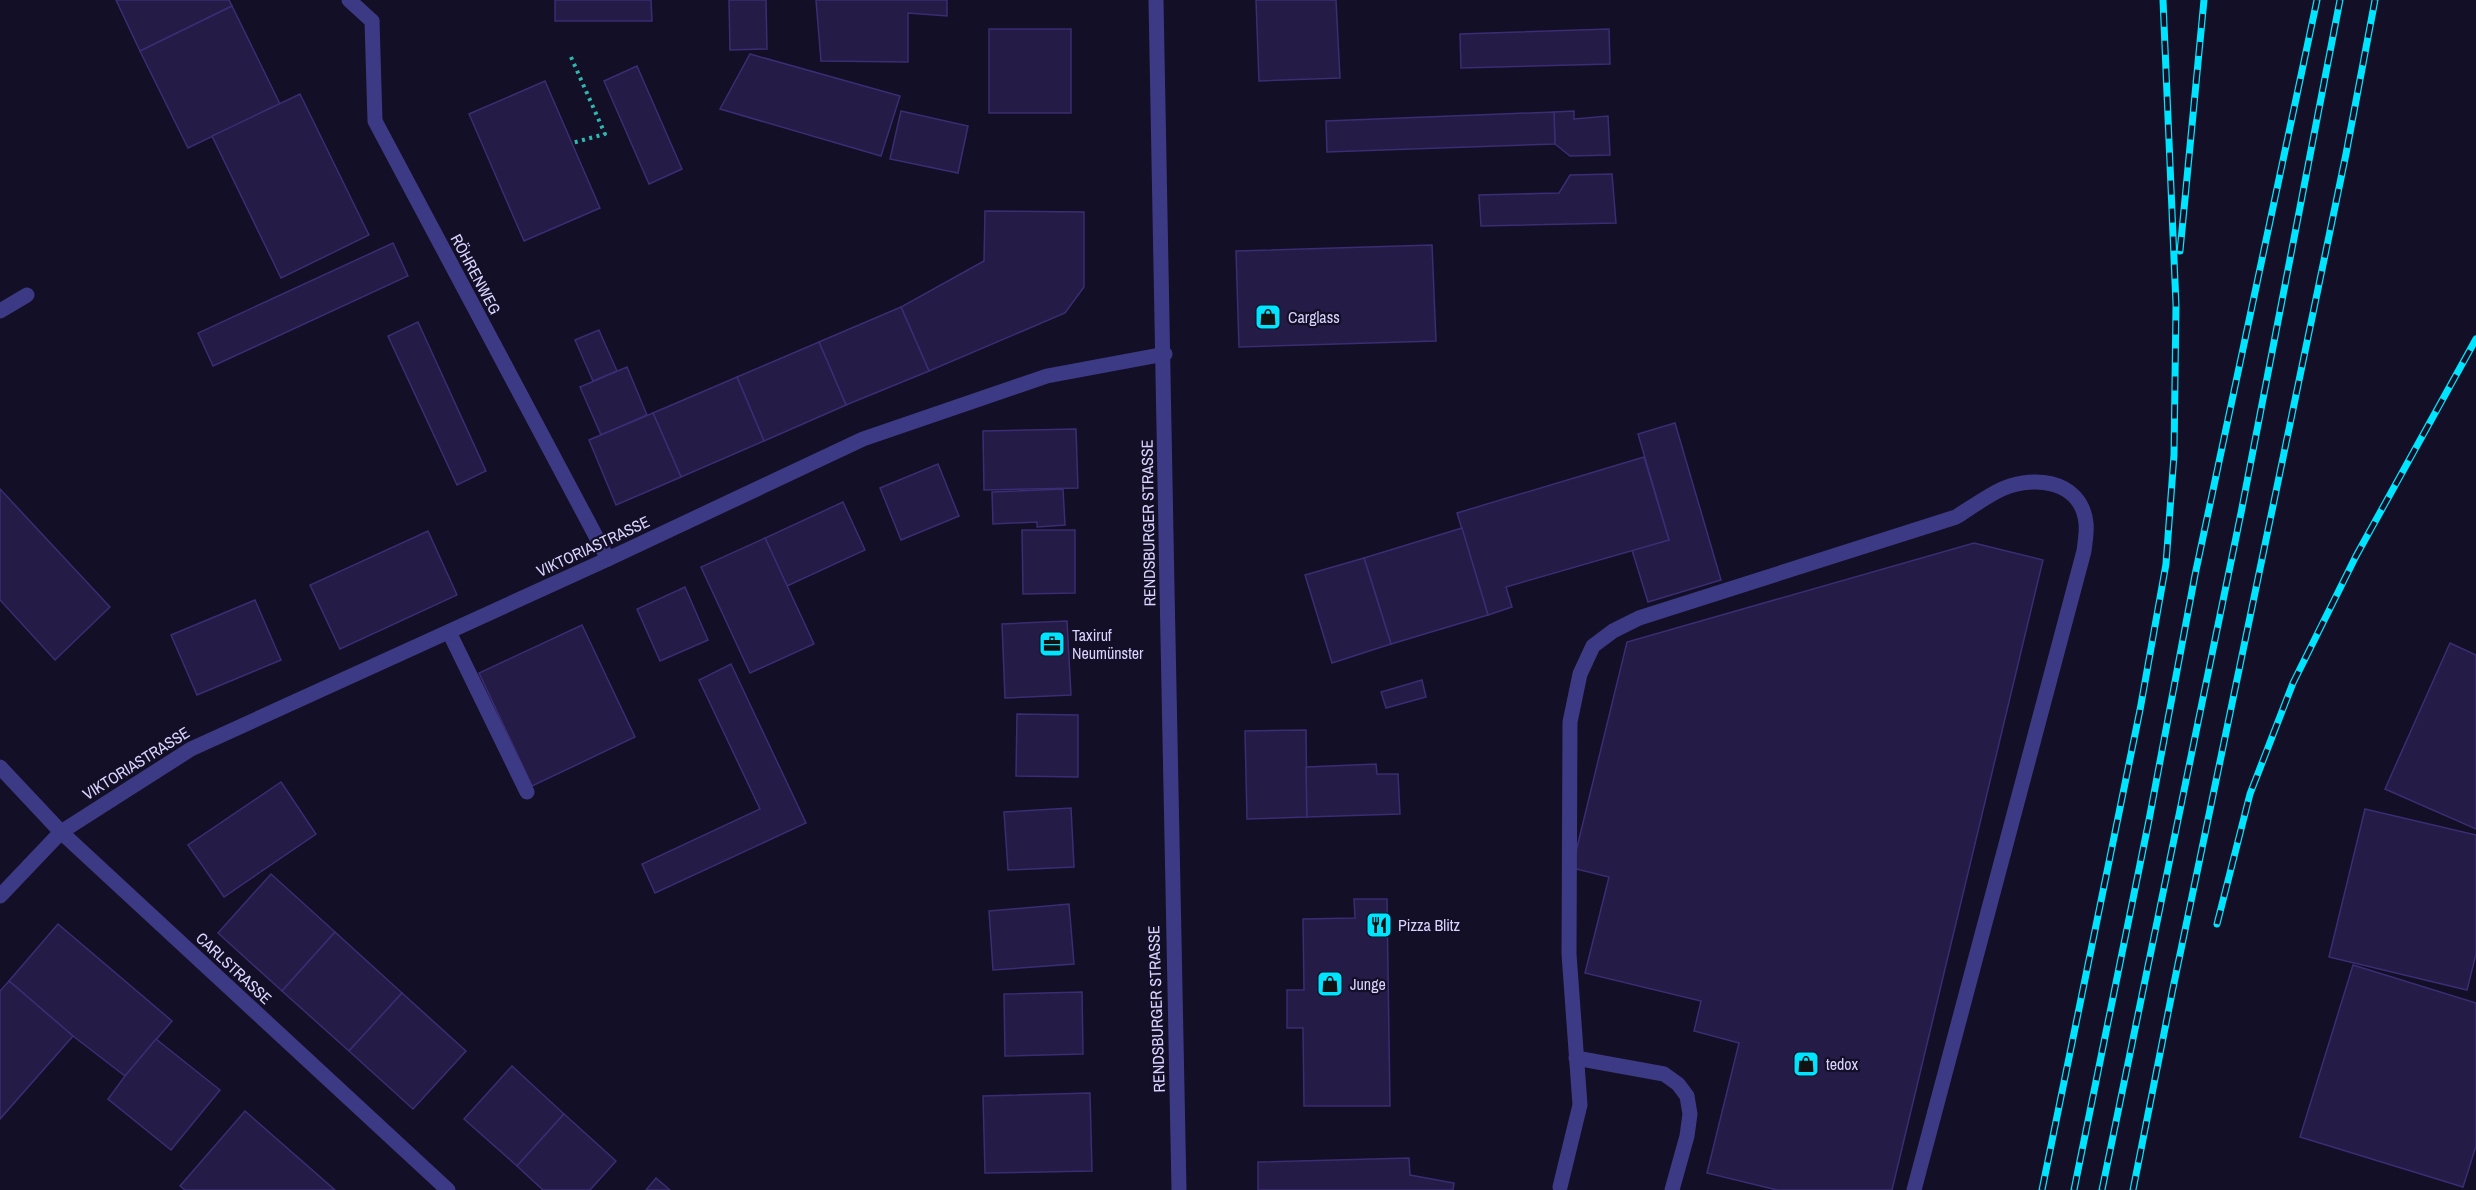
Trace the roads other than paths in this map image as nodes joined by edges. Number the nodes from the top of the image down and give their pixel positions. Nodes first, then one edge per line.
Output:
1 (349, 0) edge
2 (1156, 0) edge
3 (27, 295) dead end
4 (0, 311) edge
5 (1164, 354) junction
6 (608, 559) junction
7 (448, 632) junction
8 (0, 767) edge
9 (527, 792) dead end
10 (61, 832) junction
11 (0, 896) edge
12 (1576, 1058) junction
13 (1560, 1187) dead end
14 (448, 1190) edge
15 (1179, 1190) edge
16 (1672, 1190) edge
17 (1914, 1190) edge

1 - 6 street, RÖHRENWEG
2 - 5 street, RENDSBURGER STRASSE
3 - 4 street
5 - 6 street, VIKTORIASTRASSE
5 - 15 street, RENDSBURGER STRASSE
6 - 7 street, VIKTORIASTRASSE
7 - 9 street
7 - 10 street, VIKTORIASTRASSE
8 - 10 street, CARLSTRASSE
10 - 11 street, VIKTORIASTRASSE
10 - 14 street, CARLSTRASSE
12 - 13 street
12 - 16 street
12 - 17 street

